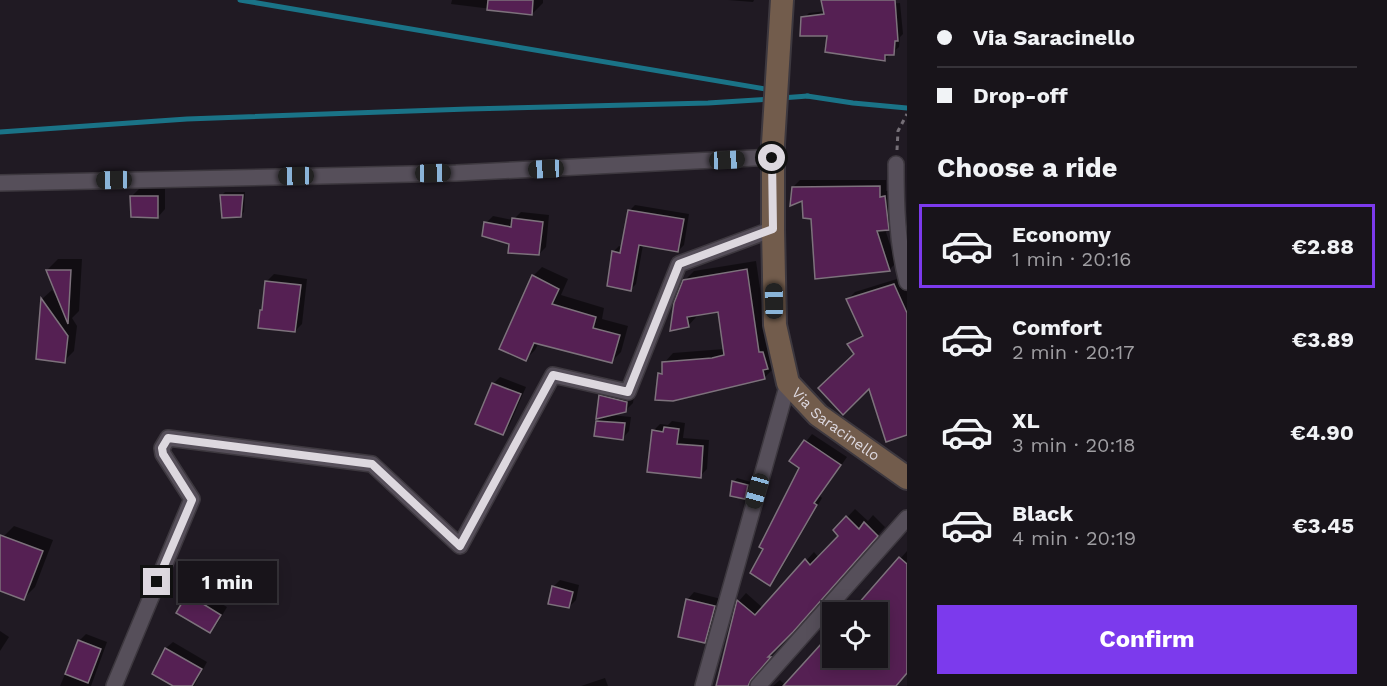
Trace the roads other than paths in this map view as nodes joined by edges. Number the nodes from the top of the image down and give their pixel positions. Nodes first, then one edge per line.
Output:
1 (782, 0) edge
2 (773, 151) junction
3 (896, 164) road end
4 (0, 183) edge
5 (773, 229) junction
6 (907, 282) edge
7 (788, 383) junction
8 (907, 478) edge
9 (907, 518) edge
10 (114, 686) edge
11 (703, 686) edge
12 (758, 686) edge

1 - 2 street, Via Saracinello
2 - 4 street
2 - 5 street, Via Saracinello
3 - 6 street
5 - 7 street, Via Saracinello
5 - 10 street
7 - 8 street, Via Saracinello
7 - 11 street
9 - 12 street

